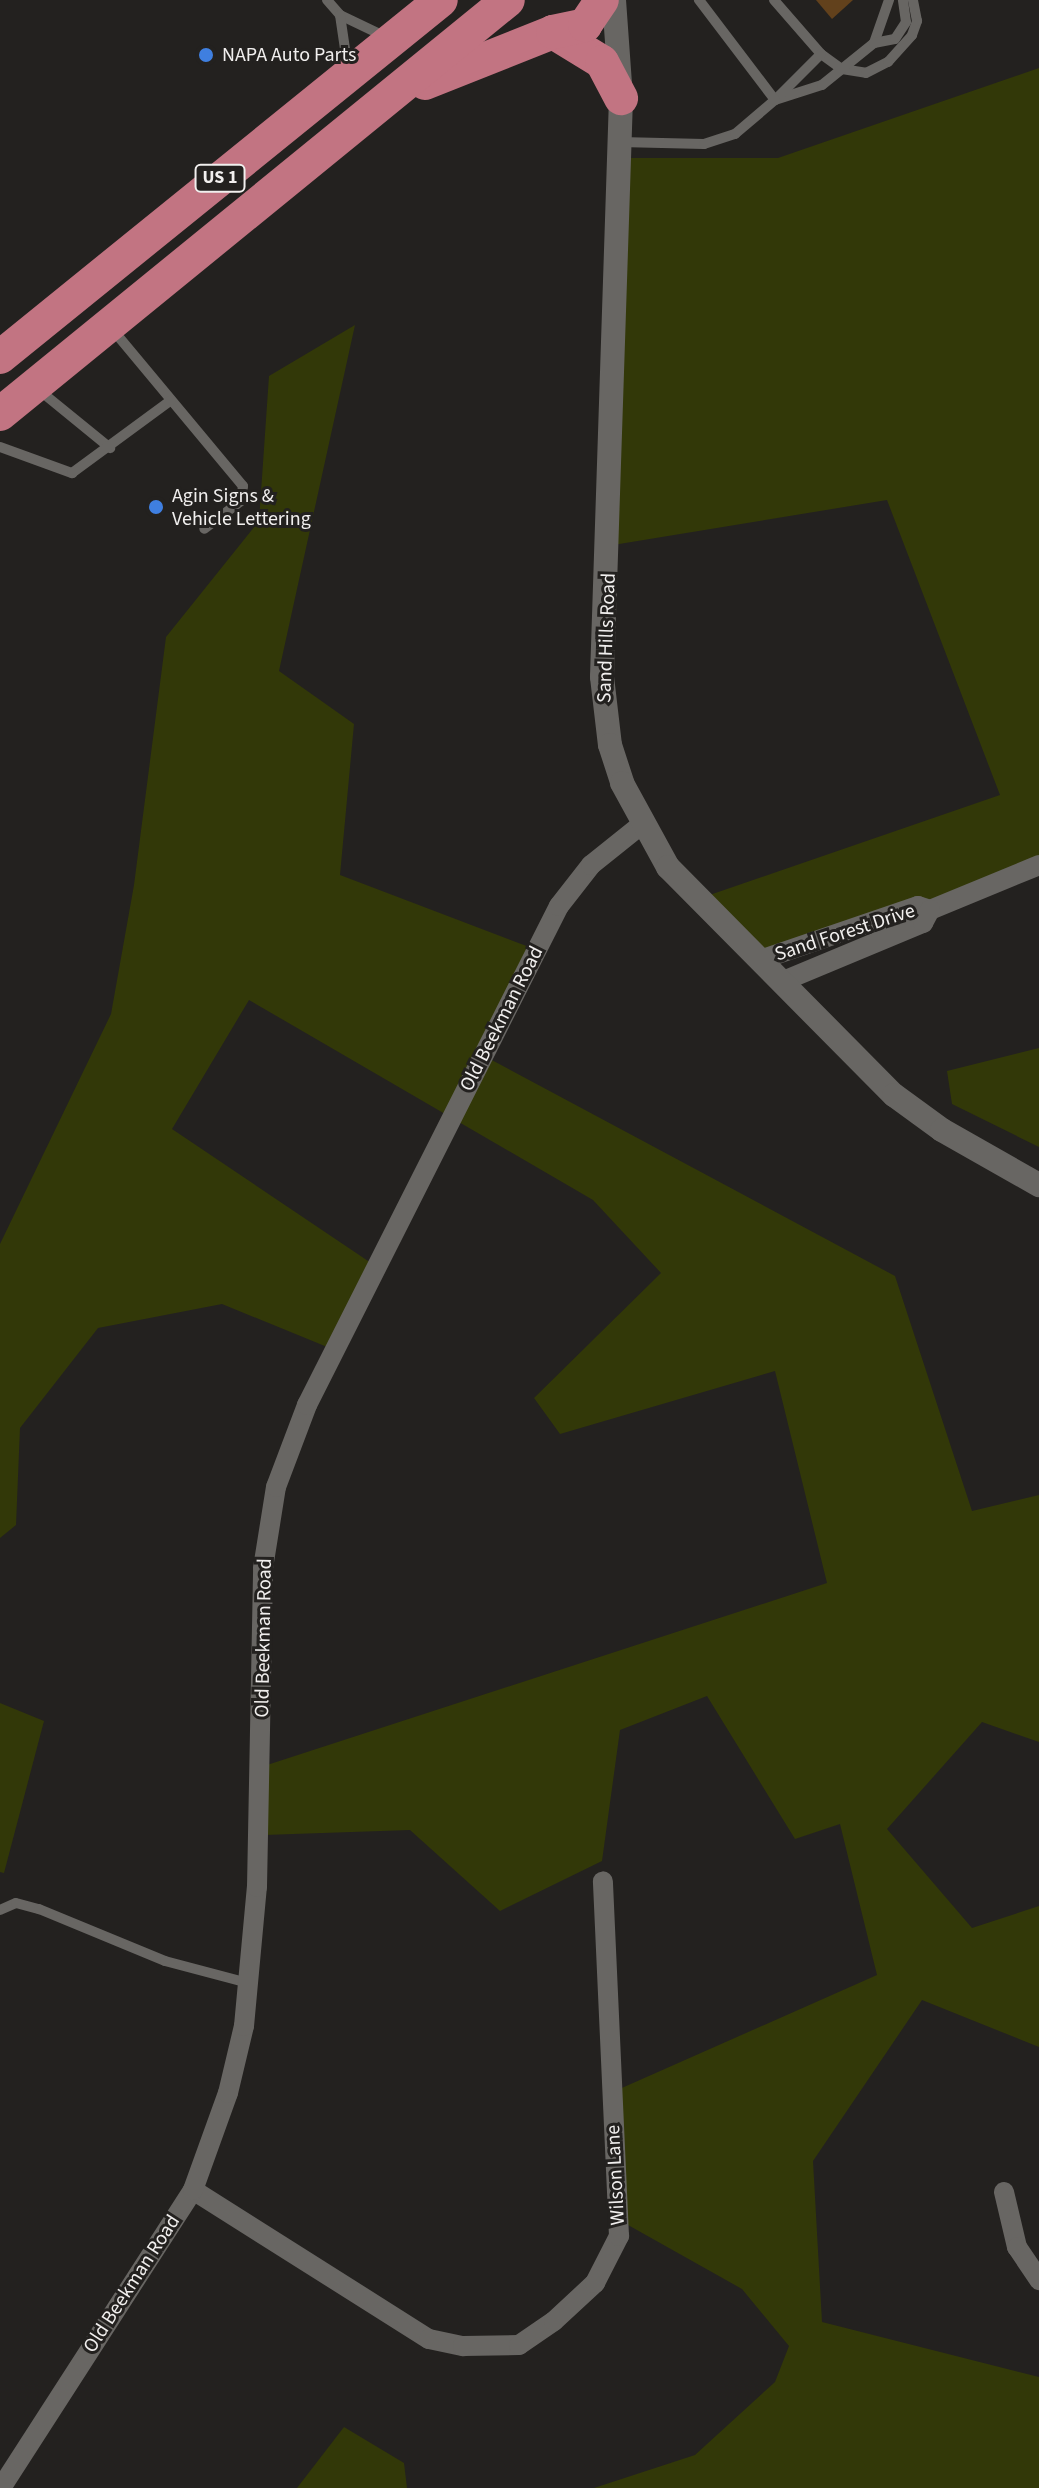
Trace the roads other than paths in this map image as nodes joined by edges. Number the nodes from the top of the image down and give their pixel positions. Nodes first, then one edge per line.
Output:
1 (327, 0) edge
2 (441, 0) edge
3 (508, 0) edge
4 (602, 0) edge
5 (614, 0) edge
6 (699, 0) edge
7 (774, 0) edge
8 (889, 0) edge
9 (903, 0) edge
10 (913, 0) edge
11 (340, 15) junction
12 (553, 32) junction
13 (391, 40) junction
14 (874, 43) junction
15 (821, 54) junction
16 (842, 69) junction
17 (349, 74) junction
18 (621, 98) junction
19 (775, 100) junction
20 (365, 117) junction
21 (620, 142) junction
22 (110, 325) junction
23 (0, 357) edge
24 (34, 386) junction
25 (170, 401) junction
26 (0, 414) edge
27 (0, 447) edge
28 (110, 448) junction
29 (204, 529) dead end
30 (641, 825) junction
31 (1039, 865) edge
32 (930, 910) junction
33 (760, 960) junction
34 (781, 982) junction
35 (1039, 1185) edge
36 (603, 1881) dead end
37 (0, 1910) edge
38 (248, 1983) junction
39 (193, 2190) junction
40 (1004, 2192) dead end
41 (1039, 2280) edge
42 (1, 2488) edge

1 - 11 lane
2 - 13 highway, US 1
3 - 20 highway, US 1
4 - 12 highway
5 - 18 street, Sand Hills Road
6 - 19 lane
7 - 15 lane
8 - 14 lane
9 - 14 lane
10 - 16 lane
11 - 13 lane
11 - 17 lane
12 - 18 highway
12 - 20 highway
13 - 17 highway, US 1
14 - 16 lane
15 - 16 lane
15 - 19 lane
16 - 19 lane
17 - 23 highway, US 1
18 - 21 street, Sand Hills Road
19 - 21 lane
20 - 22 highway, US 1
21 - 30 street, Sand Hills Road
22 - 24 highway, US 1
22 - 25 lane
24 - 26 highway, US 1
24 - 28 lane
25 - 28 lane
25 - 29 lane
27 - 28 lane
30 - 33 street, Sand Hills Road
30 - 38 street, Old Beekman Road
31 - 32 street, Sand Forest Drive
32 - 33 street, Sand Forest Drive
32 - 34 street, Sand Forest Drive
33 - 34 street, Sand Hills Road
34 - 35 street, Sand Hills Road
36 - 39 street, Wilson Lane
37 - 38 lane
38 - 39 street, Old Beekman Road
39 - 42 street, Old Beekman Road
40 - 41 street

